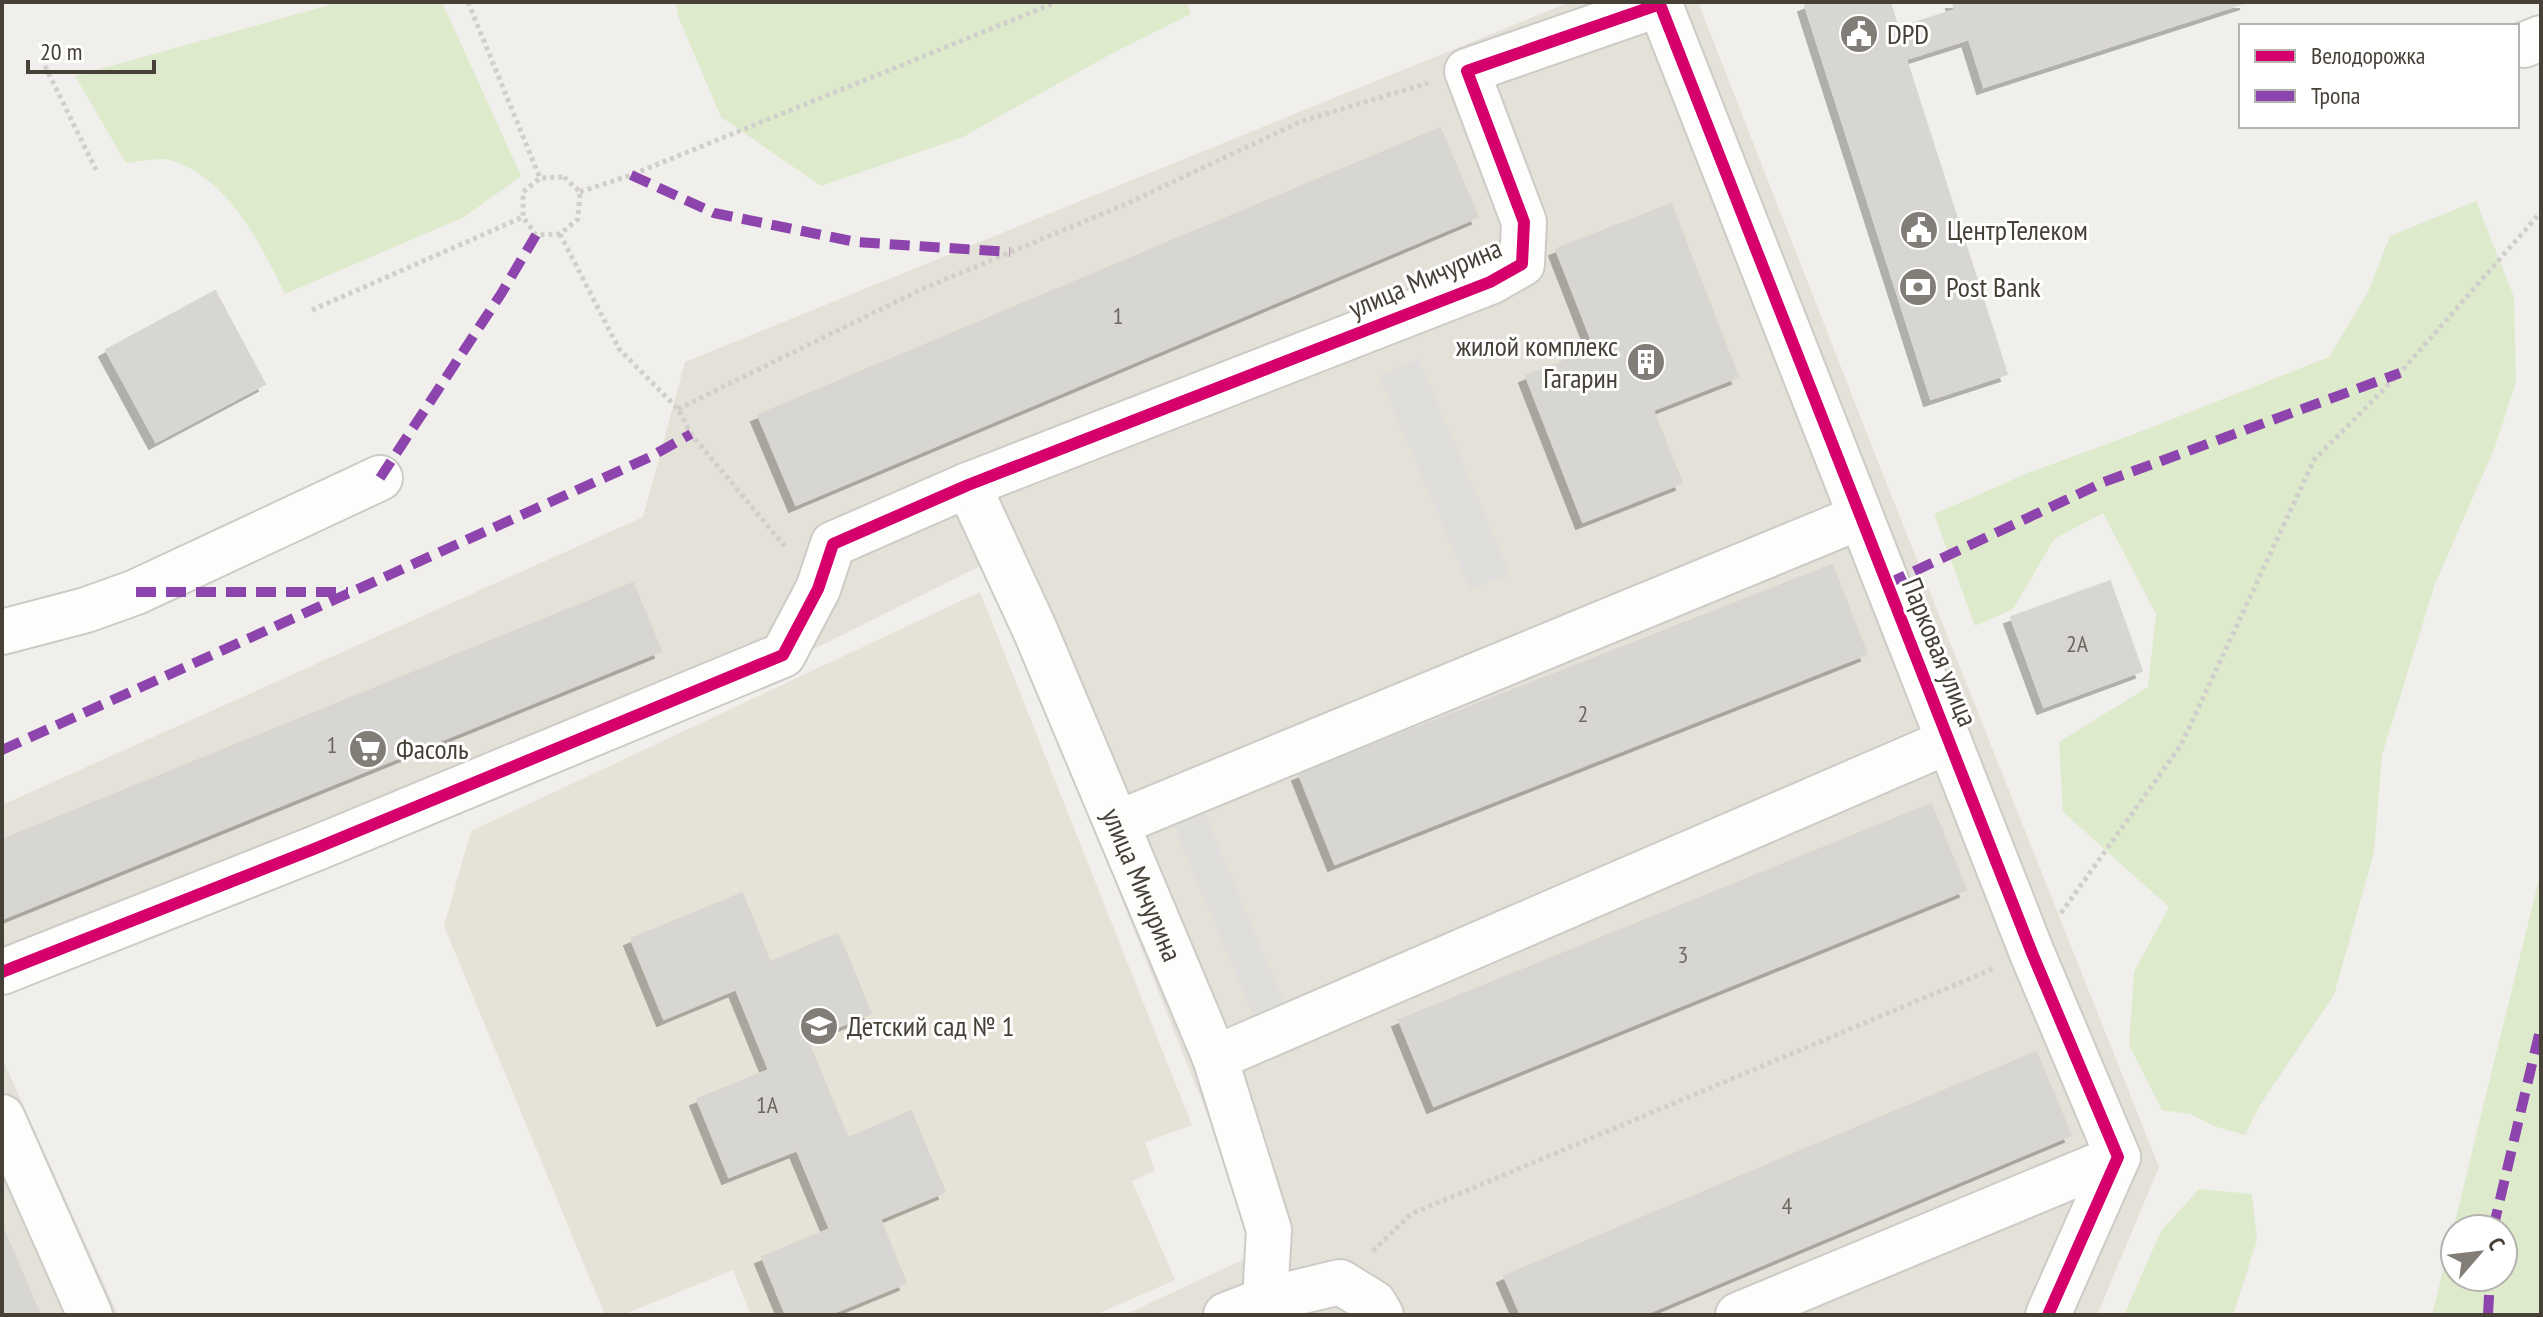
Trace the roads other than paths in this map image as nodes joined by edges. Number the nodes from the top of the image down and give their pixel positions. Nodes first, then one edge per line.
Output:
1 (1660, 3) edge
2 (380, 478) dead end
3 (968, 485) junction
4 (1860, 517) junction
5 (2, 632) edge
6 (1949, 741) junction
7 (1118, 823) junction
8 (2, 972) edge
9 (1215, 1058) junction
10 (2, 1117) edge
11 (2118, 1157) junction
12 (1246, 1308) edge
13 (90, 1315) edge
14 (1381, 1315) edge
15 (1738, 1315) edge
16 (2048, 1315) edge

1 - 3 street, улица Мичурина
1 - 4 street, Парковая улица
2 - 5 street
3 - 7 street, улица Мичурина
3 - 8 street
4 - 6 street, Парковая улица
4 - 7 street
6 - 9 street
6 - 11 street, Парковая улица
7 - 9 street, улица Мичурина
9 - 12 street, улица Мичурина
10 - 13 street
11 - 15 street
11 - 16 street
12 - 14 street

